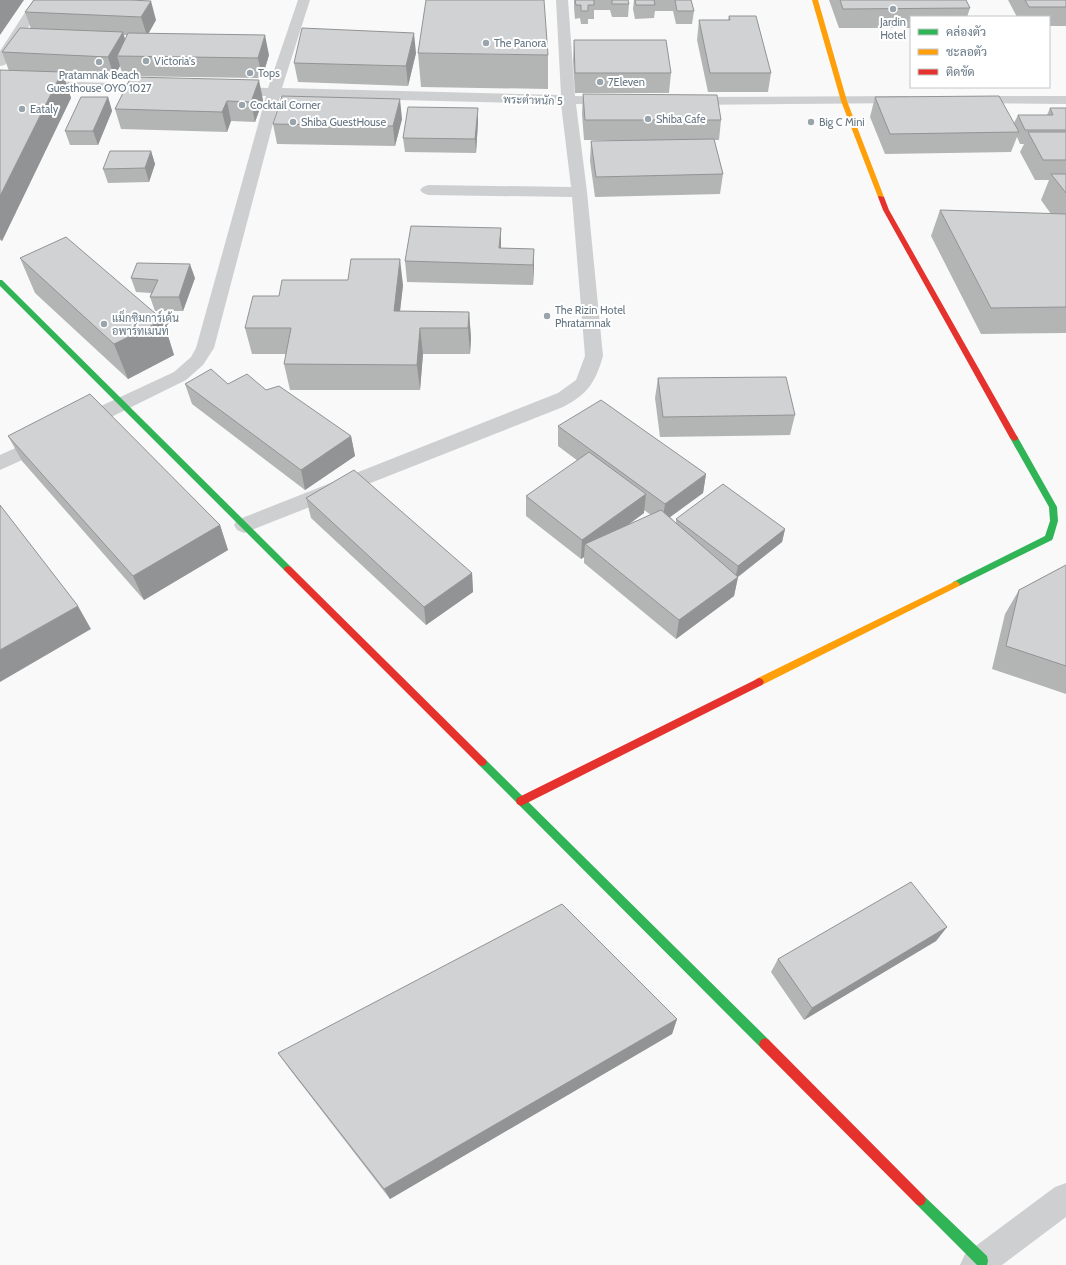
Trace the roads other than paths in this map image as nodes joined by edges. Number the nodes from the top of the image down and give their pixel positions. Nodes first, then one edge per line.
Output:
1 (39, 0) edge
2 (304, 0) edge
3 (562, 0) edge
4 (815, 0) edge
5 (0, 62) edge
6 (0, 84) edge
7 (172, 89) edge
8 (219, 90) edge
9 (274, 92) junction
10 (844, 100) junction
11 (915, 100) edge
12 (955, 100) edge
13 (1066, 100) edge
14 (568, 101) junction
15 (623, 101) edge
16 (678, 101) edge
17 (428, 190) dead end
18 (579, 192) junction
19 (0, 282) edge
20 (122, 404) junction
21 (0, 463) edge
22 (244, 525) junction
23 (521, 801) junction
24 (1066, 1198) edge
25 (979, 1263) edge

1 - 5 street
2 - 9 street
3 - 14 street
4 - 10 street
6 - 7 street
8 - 9 street, พระตำหนัก 5
9 - 14 street, พระตำหนัก 5
9 - 20 street
10 - 11 street
10 - 16 street
10 - 23 street
12 - 13 street
14 - 15 street, พระตำหนัก 5
14 - 18 street
17 - 18 street
18 - 22 street
19 - 20 street
20 - 21 street
20 - 22 street
22 - 23 street
23 - 25 street
24 - 25 street

